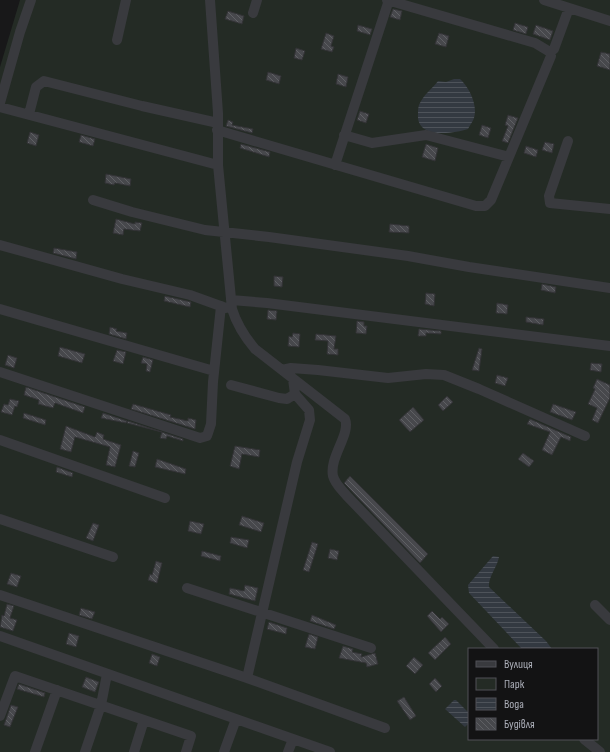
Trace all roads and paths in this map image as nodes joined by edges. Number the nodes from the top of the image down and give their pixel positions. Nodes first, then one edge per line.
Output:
1 (31, 0) edge
2 (126, 0) edge
3 (210, 0) edge
4 (257, 0) edge
5 (388, 0) edge
6 (544, 0) edge
7 (569, 8) junction
8 (253, 13) dead end
9 (610, 21) edge
10 (117, 40) dead end
11 (550, 52) junction
12 (0, 103) edge
13 (0, 107) edge
14 (29, 114) junction
15 (218, 126) junction
16 (344, 135) junction
17 (568, 141) dead end
18 (509, 157) junction
19 (218, 165) junction
20 (335, 165) junction
21 (93, 200) dead end
22 (610, 209) edge
23 (224, 232) junction
24 (0, 245) edge
25 (610, 288) edge
26 (232, 305) junction
27 (221, 306) junction
28 (0, 309) edge
29 (610, 346) edge
30 (282, 370) junction
31 (214, 371) junction
32 (0, 372) edge
33 (293, 379) junction
34 (231, 385) dead end
35 (296, 394) junction
36 (585, 436) dead end
37 (0, 440) edge
38 (165, 498) dead end
39 (0, 519) edge
40 (113, 557) dead end
41 (187, 588) dead end
42 (0, 595) edge
43 (596, 605) dead end
44 (262, 613) junction
45 (610, 620) edge
46 (0, 636) edge
47 (372, 648) dead end
48 (493, 648) edge
49 (108, 674) junction
50 (247, 678) junction
51 (57, 690) junction
52 (101, 705) junction
53 (0, 716) edge
54 (236, 719) junction
55 (144, 720) junction
56 (385, 728) dead end
57 (293, 739) junction
58 (585, 740) edge
59 (36, 752) edge
60 (85, 752) edge
61 (134, 752) edge
62 (186, 752) edge
63 (224, 752) edge
64 (288, 752) edge
65 (330, 752) edge
66 (600, 752) edge

1 - 12 street
2 - 10 street
3 - 15 street
4 - 8 street
5 - 11 street
5 - 16 street
6 - 7 street
7 - 9 street
7 - 11 street
11 - 18 street
13 - 14 street
14 - 15 street
14 - 19 street
15 - 19 street
15 - 20 street
16 - 18 street
16 - 20 street
17 - 22 street
18 - 20 street
19 - 23 street
21 - 23 street
23 - 25 street
23 - 26 street
24 - 27 street
26 - 27 street
26 - 29 street
26 - 30 street
27 - 31 street
28 - 31 street
30 - 33 street
30 - 36 street
31 - 32 street
33 - 35 street
33 - 48 street
34 - 35 street
35 - 44 street
37 - 38 street
39 - 40 street
41 - 44 street
42 - 50 street
43 - 45 street
44 - 47 street
44 - 50 street
46 - 49 street
49 - 52 street
49 - 54 street
50 - 56 street
51 - 52 street
51 - 53 street
51 - 59 street
52 - 55 street
52 - 60 street
54 - 57 street
54 - 63 street
55 - 61 street
55 - 62 street
57 - 64 street
57 - 65 street
58 - 66 street

